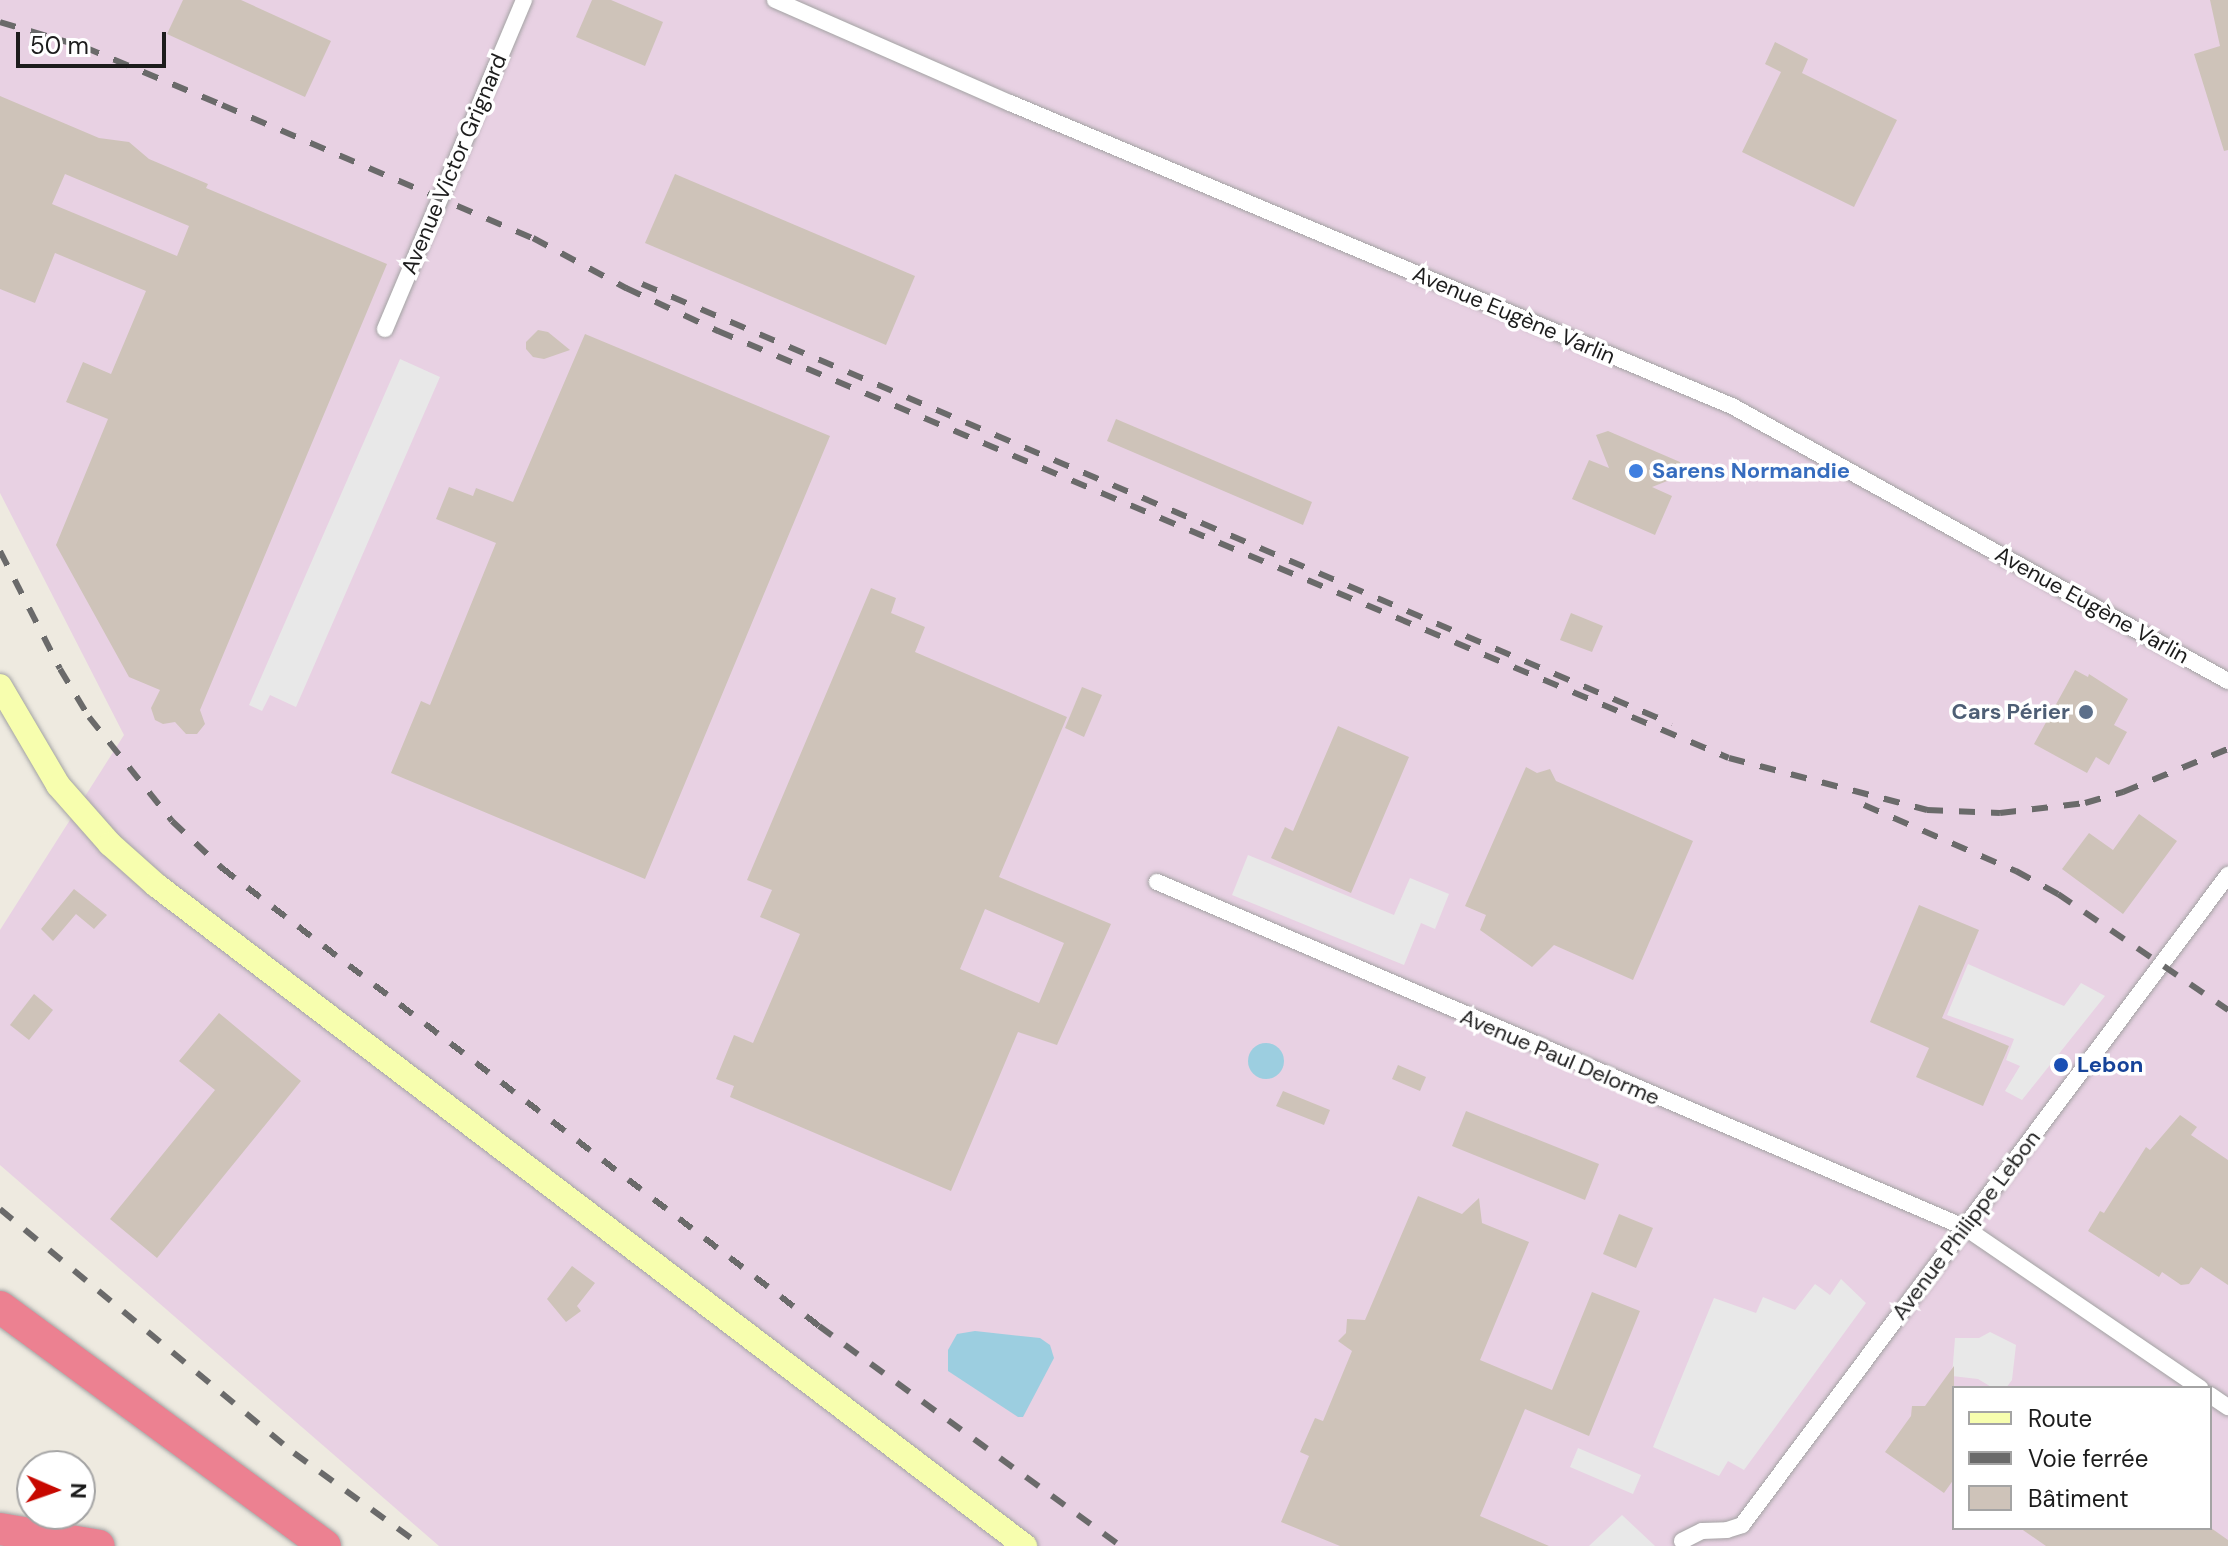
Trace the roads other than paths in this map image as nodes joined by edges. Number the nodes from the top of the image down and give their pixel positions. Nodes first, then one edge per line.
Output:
1 (524, 0) edge
2 (775, 0) edge
3 (385, 329) dead end
4 (2228, 681) edge
5 (0, 686) edge
6 (2228, 875) edge
7 (1157, 882) dead end
8 (1964, 1227) junction
9 (0, 1307) edge
10 (2197, 1386) edge
11 (0, 1529) edge
12 (1682, 1541) dead end
13 (99, 1546) edge
14 (325, 1546) edge
15 (1025, 1546) edge

1 - 3 street, Avenue Victor Grignard
2 - 4 street, Avenue Eugène Varlin
5 - 15 street
6 - 8 street, Avenue Philippe Lebon
7 - 8 street, Avenue Paul Delorme
8 - 10 street, Avenue Paul Delorme
8 - 12 street, Avenue Philippe Lebon
9 - 14 highway
11 - 13 highway

